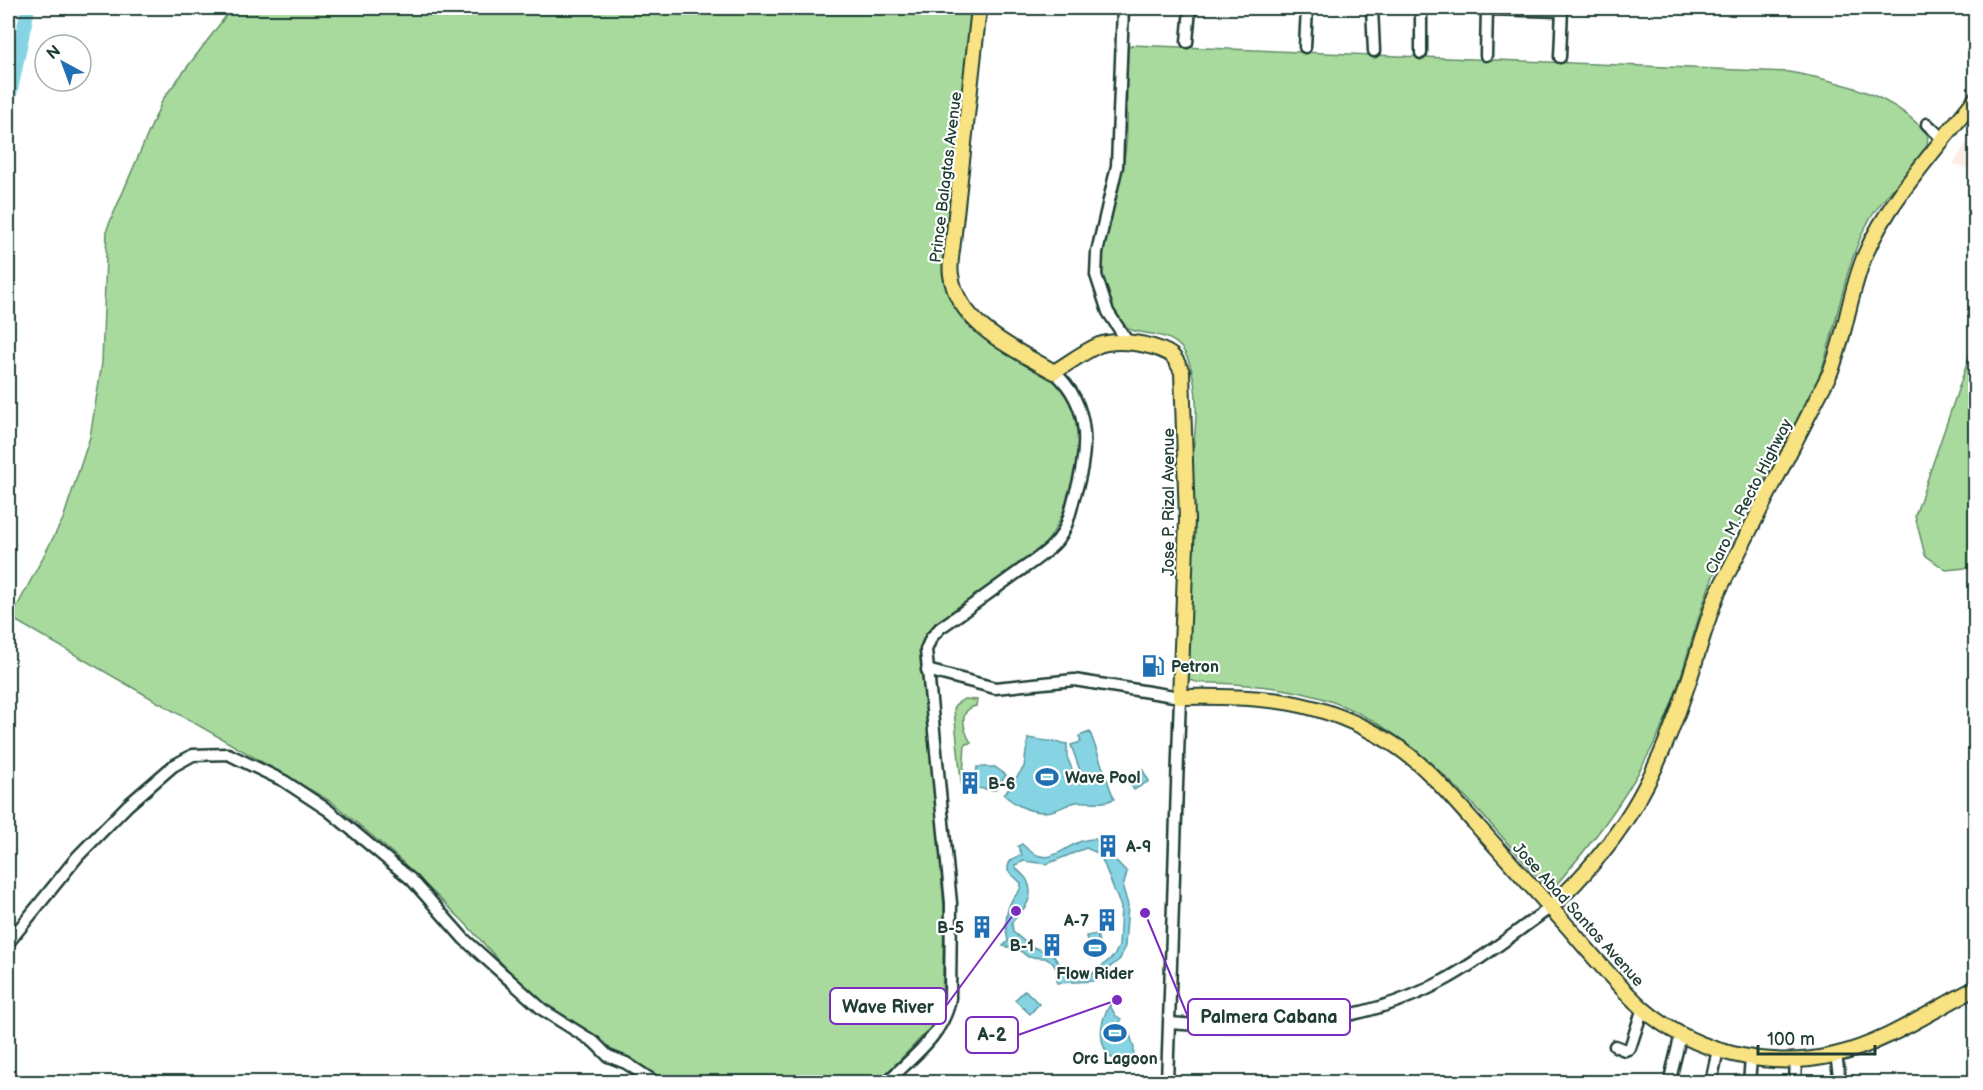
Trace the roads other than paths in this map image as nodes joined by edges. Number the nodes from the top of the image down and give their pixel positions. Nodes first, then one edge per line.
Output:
1 (979, 8) edge
2 (1123, 8) edge
3 (1190, 8) edge
4 (1307, 8) edge
5 (1372, 8) edge
6 (1421, 8) edge
7 (1487, 8) edge
8 (1562, 9) edge
9 (1187, 42) dead end
10 (1305, 47) dead end
11 (1374, 51) dead end
12 (1421, 53) dead end
13 (1486, 55) dead end
14 (1560, 57) dead end
15 (1976, 98) edge
16 (1927, 124) dead end
17 (1944, 140) junction
18 (1129, 344) junction
19 (1054, 372) junction
20 (927, 670) junction
21 (1180, 697) junction
22 (1551, 908) junction
23 (8, 943) edge
24 (1976, 988) edge
25 (1643, 1008) junction
26 (1170, 1023) junction
27 (1681, 1034) junction
28 (1615, 1047) dead end
29 (1718, 1050) junction
30 (1836, 1055) junction
31 (1751, 1059) junction
32 (1796, 1060) junction
33 (1671, 1075) dead end
34 (655, 1083) edge
35 (887, 1083) edge
36 (1167, 1083) edge
37 (1711, 1083) edge
38 (1749, 1083) edge
39 (1795, 1083) edge
40 (1840, 1083) edge

1 - 19 main road, Prince Balagtas Avenue
2 - 18 street
3 - 9 street
4 - 10 street
5 - 11 street
6 - 12 street
7 - 8 street
7 - 13 street
8 - 14 street
15 - 17 main road, Claro M. Recto Highway
16 - 17 street
17 - 22 main road, Claro M. Recto Highway
18 - 19 main road, Jose P. Rizal Avenue
18 - 21 main road, Jose P. Rizal Avenue
19 - 20 street
20 - 21 street
20 - 35 street
21 - 22 main road, Jose Abad Santos Avenue
21 - 26 street
22 - 25 main road, Jose Abad Santos Avenue
22 - 26 street
23 - 34 street
24 - 30 main road, Jose Abad Santos Avenue
25 - 27 main road, Jose Abad Santos Avenue
25 - 28 street
26 - 36 street
27 - 29 main road, Jose Abad Santos Avenue
27 - 33 street
29 - 31 main road, Jose Abad Santos Avenue
29 - 37 street
30 - 32 main road, Jose Abad Santos Avenue
30 - 40 street
31 - 32 main road, Jose Abad Santos Avenue
31 - 38 street
32 - 39 street

